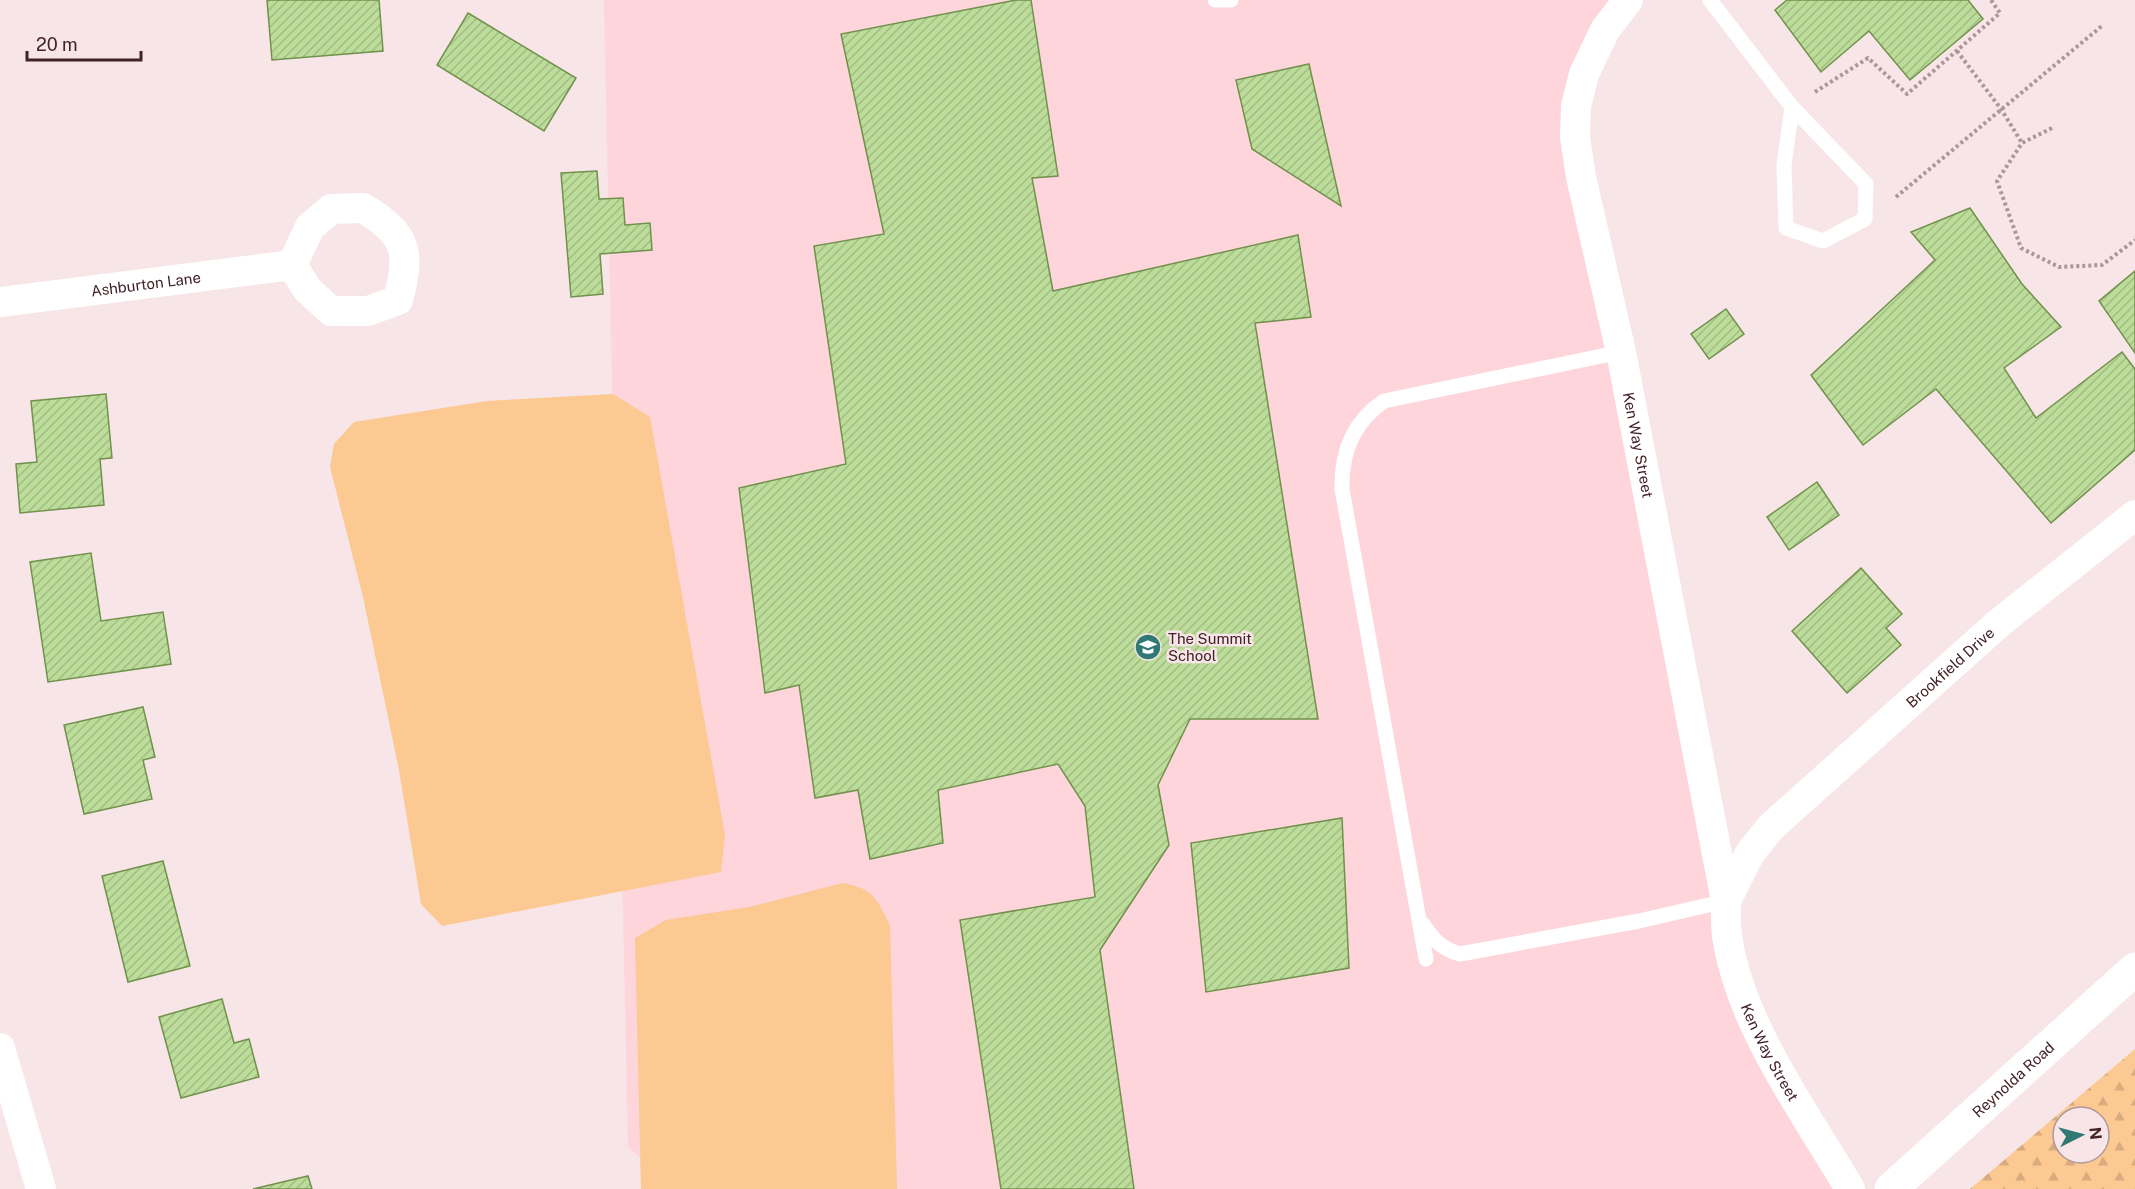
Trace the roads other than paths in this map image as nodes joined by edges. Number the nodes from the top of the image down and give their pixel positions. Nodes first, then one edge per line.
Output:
1 (1215, 0) edge
2 (1231, 0) edge
3 (1628, 0) edge
4 (1710, 0) edge
5 (1792, 107) junction
6 (292, 266) dead end
7 (0, 302) edge
8 (1621, 352) junction
9 (2135, 515) edge
10 (1771, 827) joint
11 (1726, 901) junction
12 (1419, 918) junction
13 (1426, 959) dead end
14 (2135, 969) edge
15 (0, 1048) edge
16 (41, 1189) edge
17 (1850, 1189) edge
18 (1891, 1189) edge

1 - 2 lane
3 - 8 street, Ken Way Street
4 - 5 lane
5 - 5 lane
6 - 7 street, Ashburton Lane
8 - 11 street, Ken Way Street
8 - 12 lane
9 - 10 street, Brookfield Drive
10 - 11 street, Ken Way Street
11 - 12 lane
11 - 17 street, Ken Way Street
12 - 13 lane
14 - 18 main road, Reynolda Road
15 - 16 street

